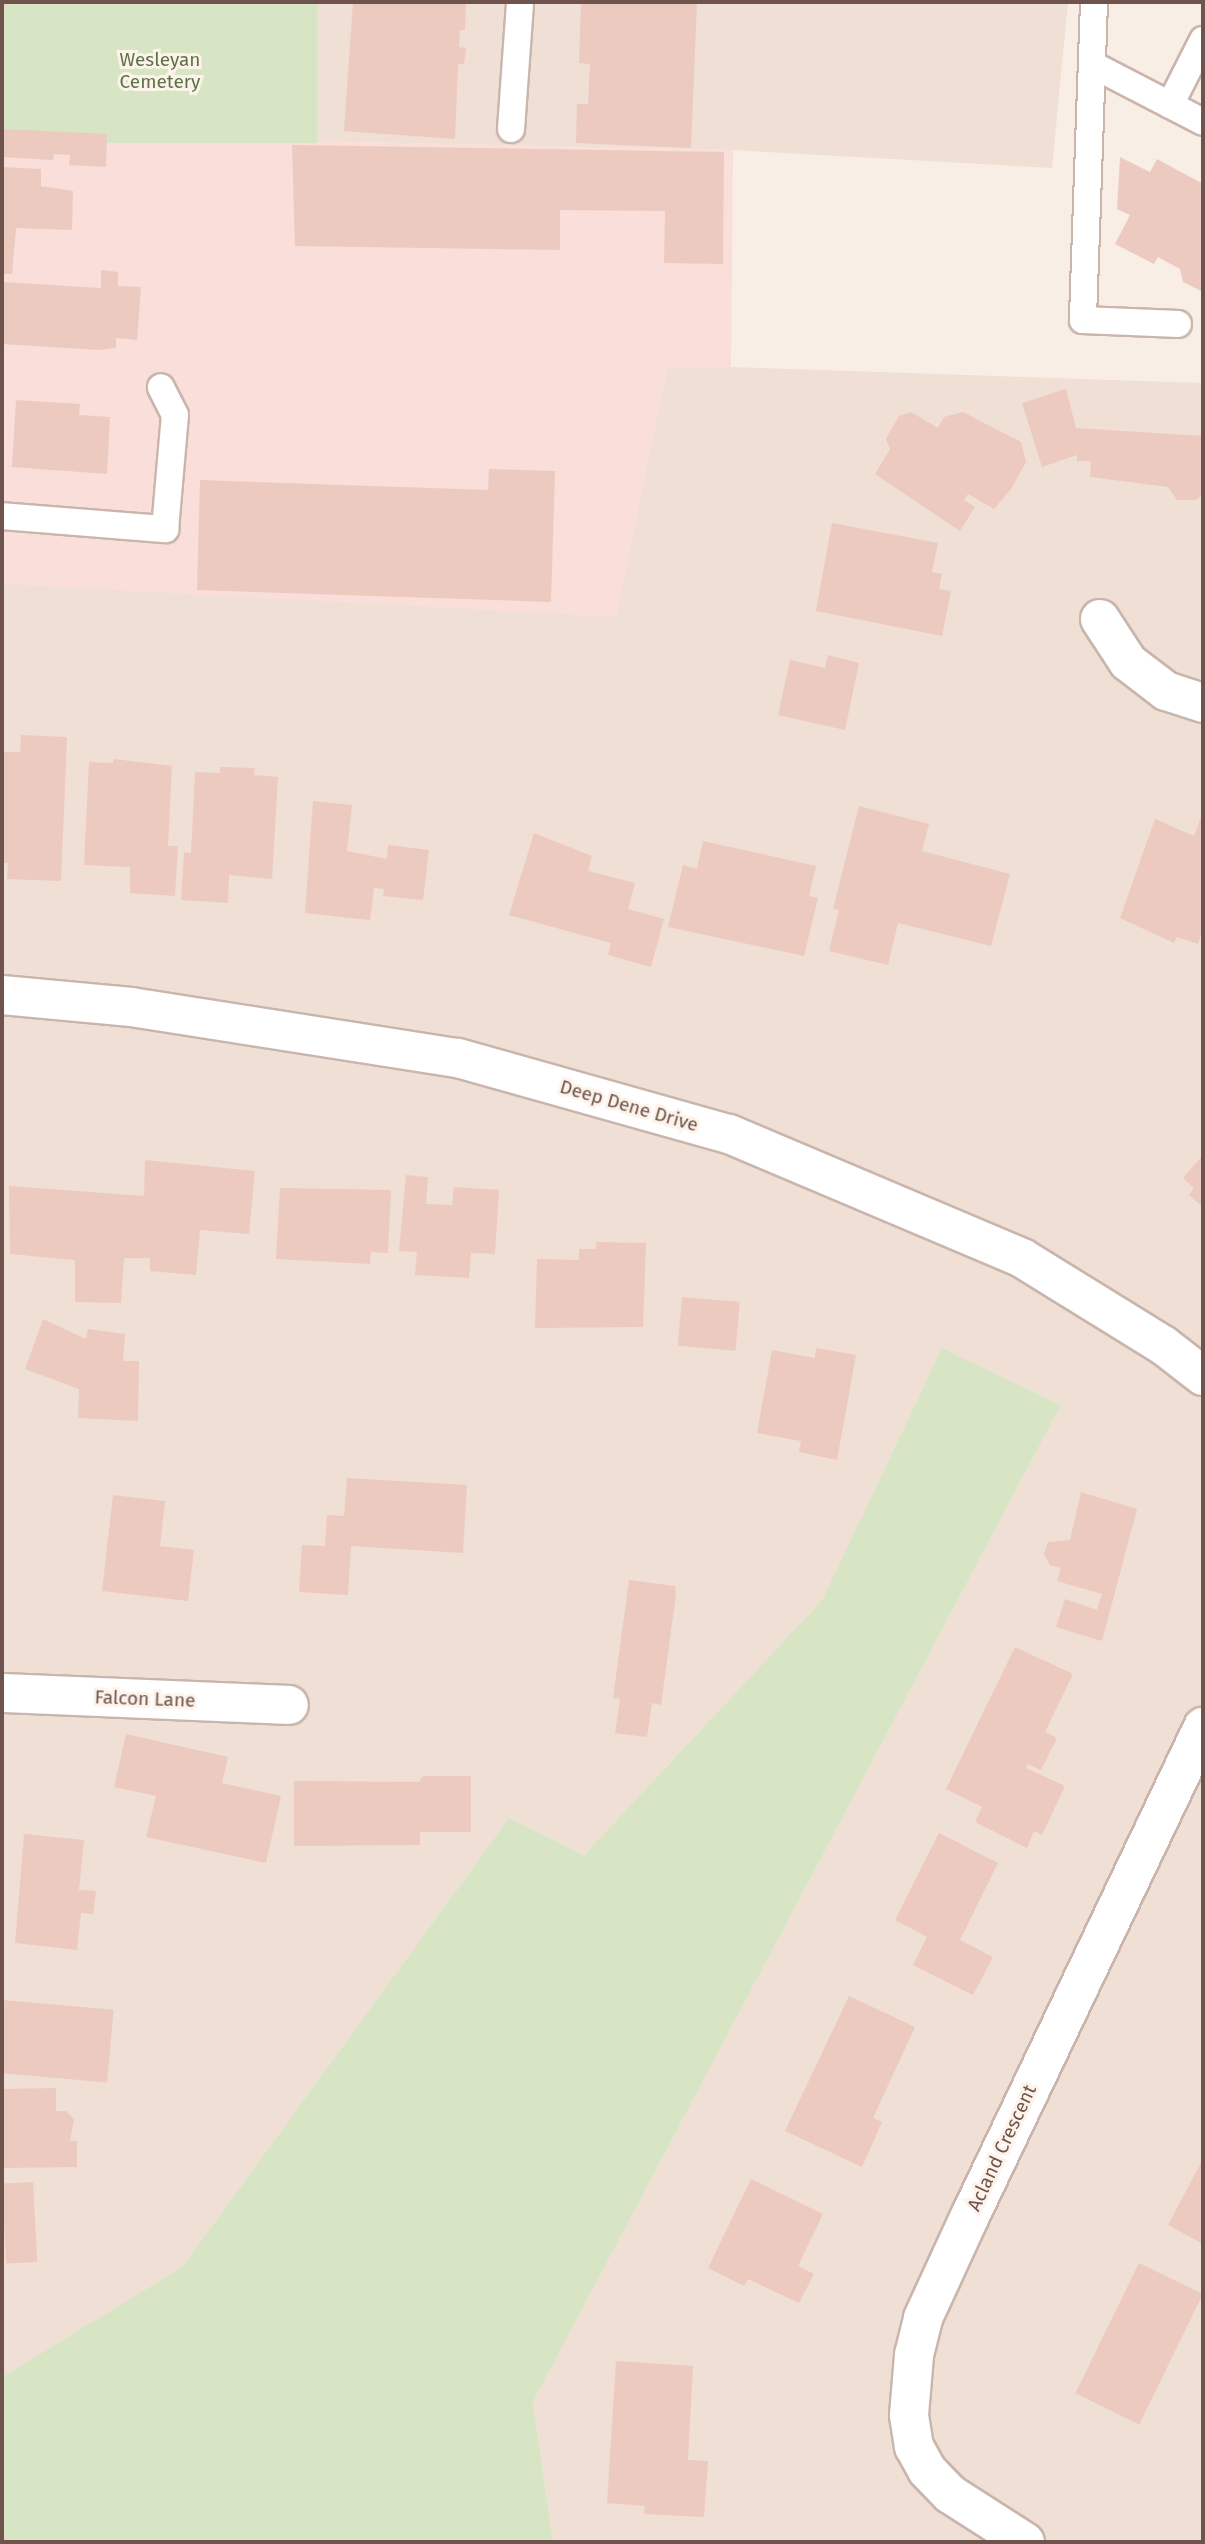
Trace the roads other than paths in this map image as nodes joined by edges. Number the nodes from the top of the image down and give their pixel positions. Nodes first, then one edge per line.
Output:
1 (520, 2) edge
2 (1094, 2) edge
3 (1203, 40) edge
4 (1093, 65) junction
5 (1170, 105) junction
6 (1203, 122) edge
7 (512, 129) dead end
8 (1178, 324) dead end
9 (161, 387) dead end
10 (2, 516) edge
11 (1100, 619) dead end
12 (1203, 704) edge
13 (2, 995) edge
14 (1203, 1376) edge
15 (2, 1693) edge
16 (289, 1706) dead end
17 (1203, 1727) edge
18 (1025, 2542) edge

1 - 7 lane
2 - 4 lane
3 - 5 lane
4 - 5 lane
4 - 8 lane
5 - 6 lane
9 - 10 lane
11 - 12 street
13 - 14 street, Deep Dene Drive
15 - 16 street, Falcon Lane
17 - 18 street, Acland Crescent

